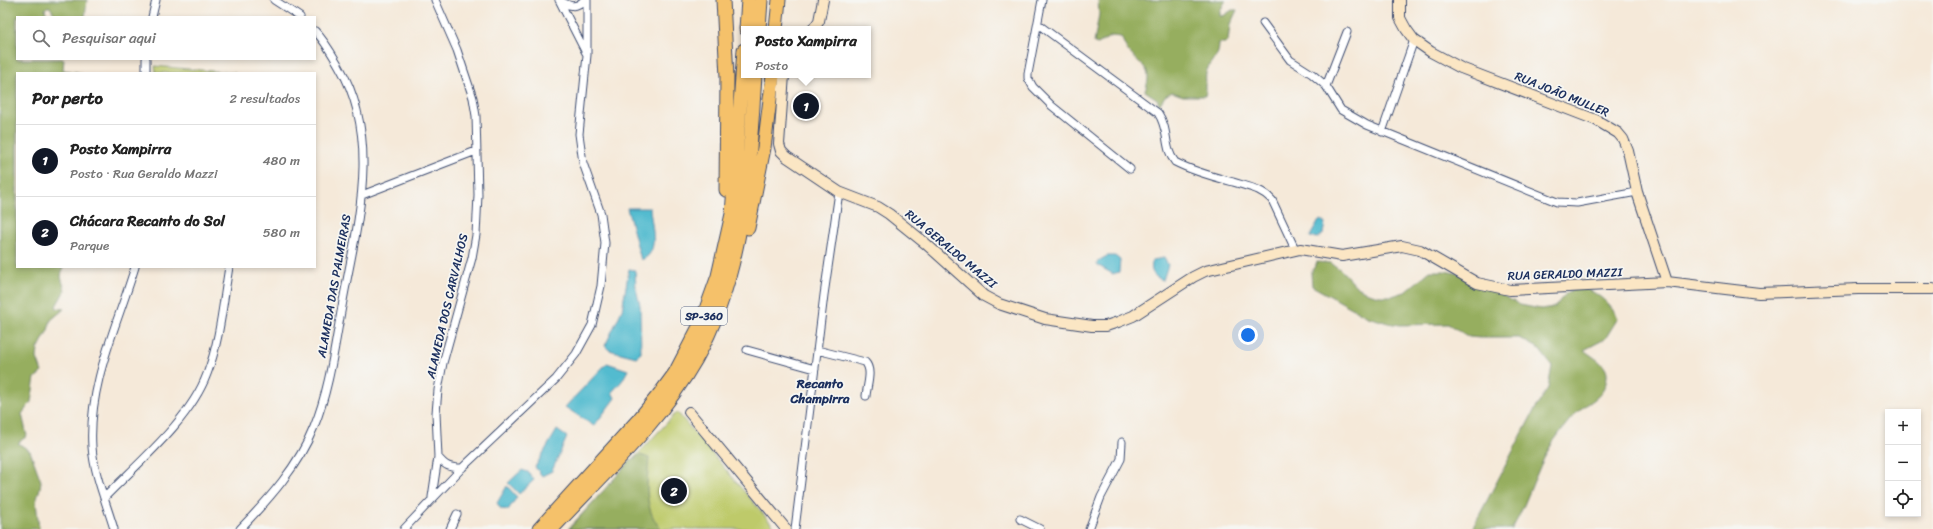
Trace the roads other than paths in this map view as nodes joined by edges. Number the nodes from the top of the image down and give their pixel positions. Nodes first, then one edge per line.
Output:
1 (156, 0) edge
2 (274, 0) edge
3 (436, 0) edge
4 (559, 0) edge
5 (584, 0) edge
6 (587, 0) edge
7 (723, 0) edge
8 (748, 0) edge
9 (761, 0) edge
10 (779, 0) edge
11 (823, 0) edge
12 (1042, 0) edge
13 (1400, 0) edge
14 (152, 16) edge
15 (298, 16) edge
16 (1263, 23) dead end
17 (746, 26) edge
18 (759, 26) edge
19 (776, 26) edge
20 (815, 26) edge
21 (1039, 26) junction
22 (316, 32) edge
23 (1347, 32) dead end
24 (1414, 40) junction
25 (586, 55) junction
26 (146, 60) edge
27 (146, 72) edge
28 (742, 78) edge
29 (756, 78) edge
30 (773, 78) edge
31 (784, 78) edge
32 (1326, 86) junction
33 (1382, 132) junction
34 (476, 151) junction
35 (1130, 169) dead end
36 (839, 192) junction
37 (1637, 192) junction
38 (362, 195) junction
39 (1295, 249) junction
40 (135, 268) edge
41 (228, 268) edge
42 (724, 276) junction
43 (1667, 282) junction
44 (1933, 289) edge
45 (747, 350) dead end
46 (818, 350) junction
47 (815, 369) junction
48 (866, 396) dead end
49 (689, 412) dead end
50 (1122, 442) dead end
51 (438, 457) junction
52 (462, 468) junction
53 (105, 497) junction
54 (432, 497) junction
55 (457, 514) dead end
56 (1020, 519) dead end
57 (114, 529) edge
58 (240, 529) edge
59 (404, 529) edge
60 (450, 529) edge
61 (539, 529) edge
62 (552, 529) edge
63 (786, 529) edge
64 (795, 529) edge
65 (1040, 529) edge
66 (1089, 529) edge

1 - 14 street
2 - 15 street
3 - 34 street, ALAMEDA DOS CARVALHOS
4 - 5 street
4 - 25 street
6 - 25 street
7 - 42 highway
8 - 17 highway
9 - 18 highway
10 - 19 highway
11 - 20 street
12 - 21 street
13 - 24 street, RUA JOÃO MULLER
16 - 32 street
21 - 35 street
21 - 39 street
22 - 38 street, ALAMEDA DAS PALMEIRAS
23 - 32 street
24 - 33 street
24 - 37 street, RUA JOÃO MULLER
25 - 52 street
26 - 27 street
28 - 42 highway, SP-360
29 - 42 highway, SP-360
30 - 42 highway
31 - 36 street, RUA GERALDO MAZZI
32 - 33 street
33 - 37 street
34 - 38 street
34 - 51 street, ALAMEDA DOS CARVALHOS
36 - 39 street, RUA GERALDO MAZZI
36 - 46 street
37 - 43 street, RUA JOÃO MULLER
38 - 58 street, ALAMEDA DAS PALMEIRAS
39 - 43 street, RUA GERALDO MAZZI
40 - 53 street
41 - 53 street
42 - 61 highway, SP-360
42 - 62 highway, SP-360
43 - 44 street, RUA GERALDO MAZZI
45 - 47 street
46 - 47 street
46 - 48 street
47 - 64 street
49 - 63 street
50 - 66 street
51 - 52 street
51 - 54 street, ALAMEDA DOS CARVALHOS
52 - 54 street
53 - 57 street
54 - 59 street
55 - 60 street
56 - 65 street

